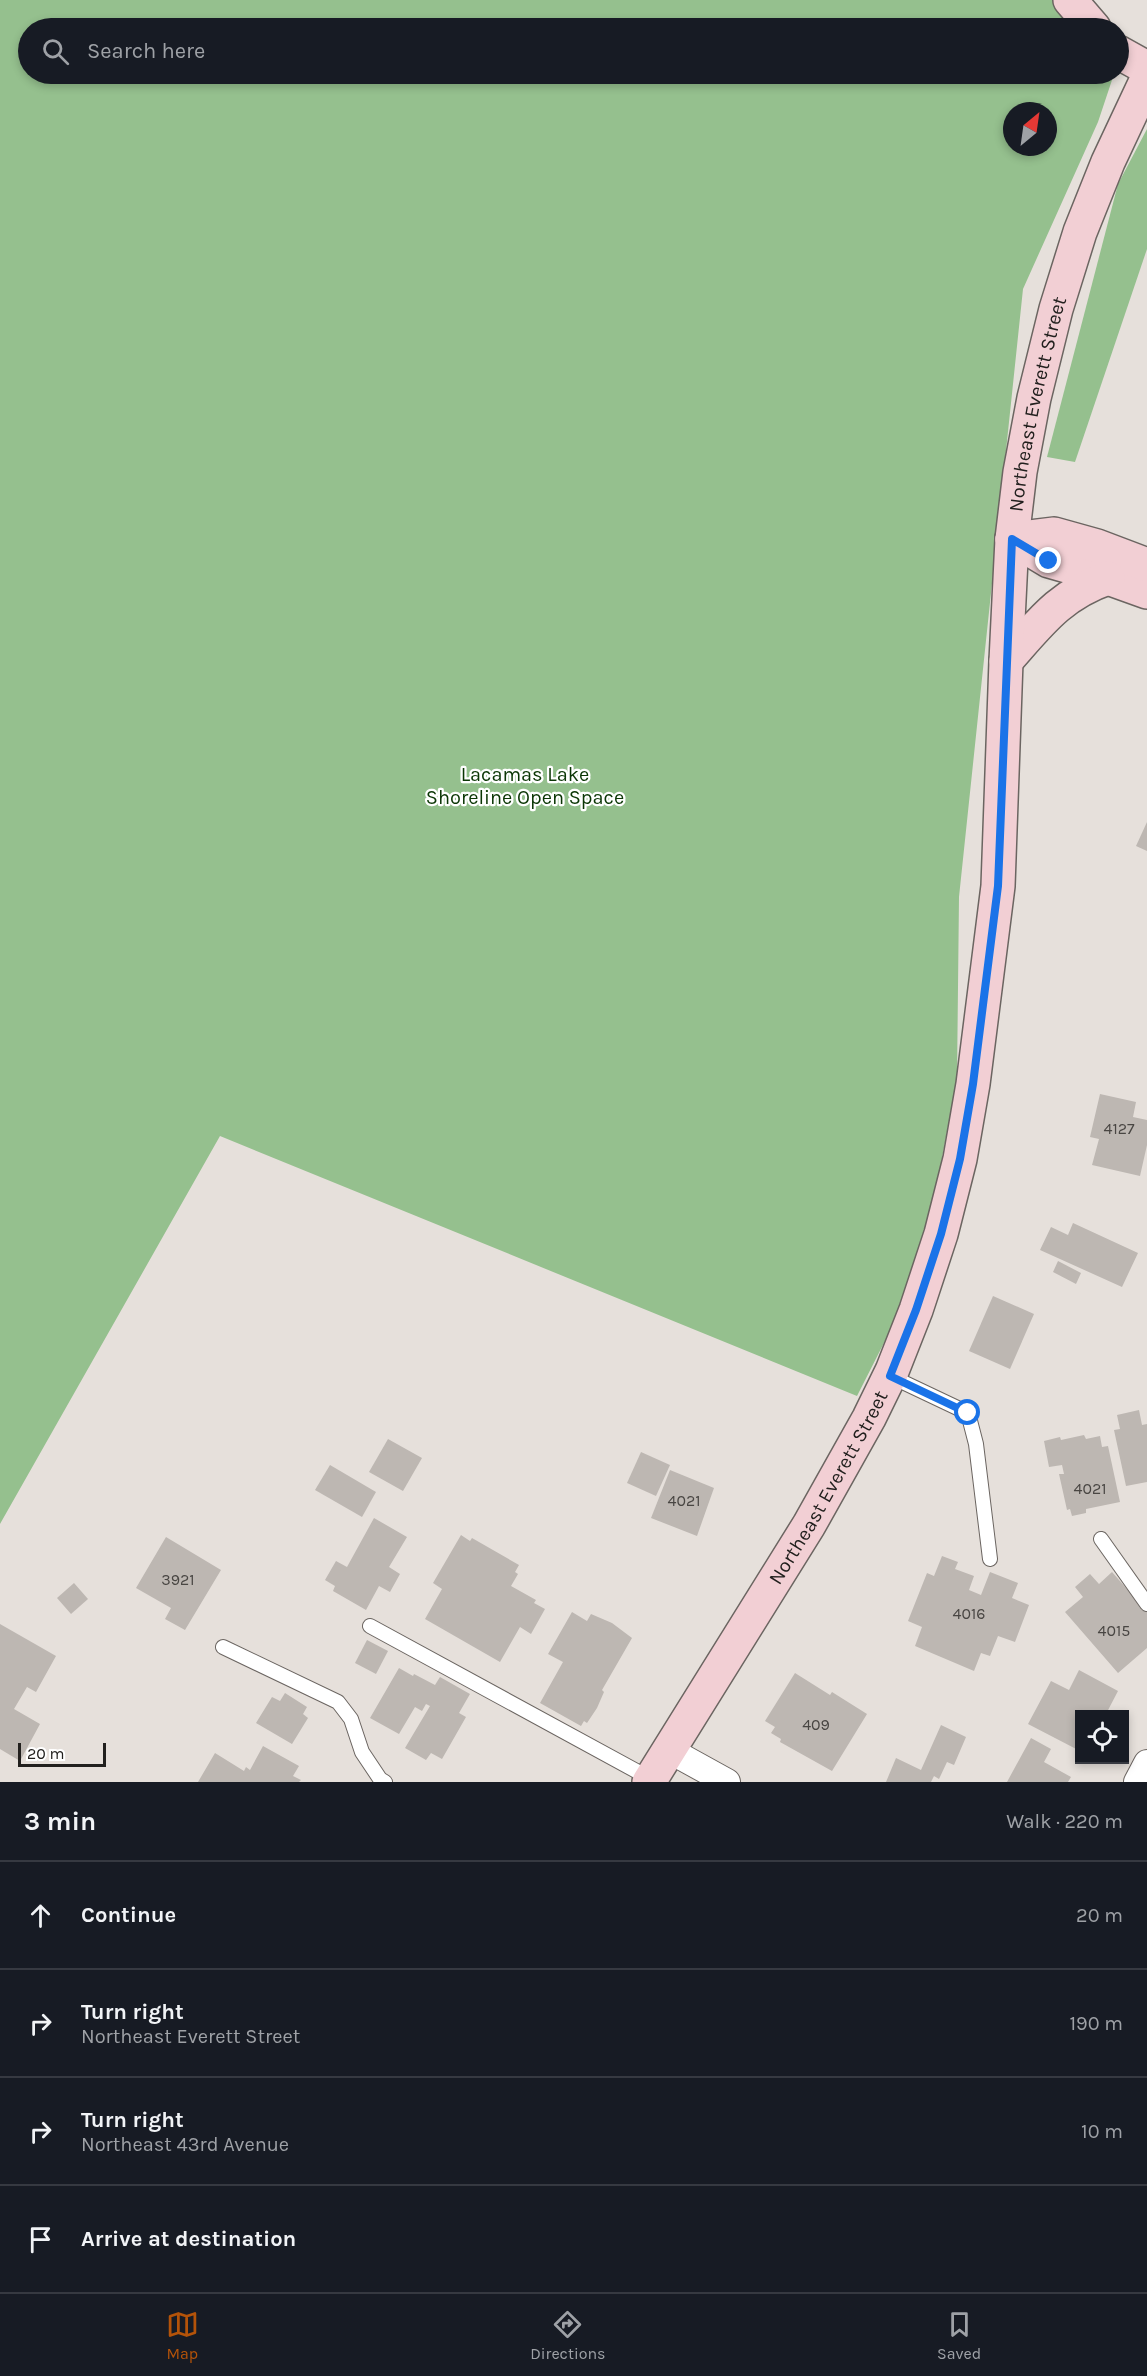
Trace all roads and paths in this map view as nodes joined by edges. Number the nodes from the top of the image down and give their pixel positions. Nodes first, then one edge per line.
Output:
1 (1070, 0) edge
2 (1085, 18) edge
3 (1129, 58) edge
4 (1147, 68) edge
5 (1147, 79) edge
6 (1012, 539) junction
7 (1147, 564) edge
8 (1108, 578) junction
9 (1147, 592) edge
10 (1006, 661) junction
11 (890, 1376) junction
12 (1101, 1539) dead end
13 (990, 1559) dead end
14 (1147, 1604) edge
15 (370, 1626) dead end
16 (223, 1647) dead end
17 (669, 1750) junction
18 (1147, 1763) edge
19 (650, 1780) edge
20 (385, 1782) edge
21 (727, 1782) edge
22 (1137, 1782) edge

1 - 2 main road
3 - 4 main road
5 - 6 main road, Northeast Everett Street
6 - 7 main road
6 - 8 main road
6 - 10 main road, Northeast Everett Street
8 - 9 main road
8 - 10 main road
10 - 11 main road, Northeast Everett Street
11 - 13 lane
11 - 17 main road, Northeast Everett Street
12 - 14 lane
15 - 19 lane
16 - 20 lane
17 - 19 main road, Northeast Everett Street
17 - 21 street
18 - 22 street

